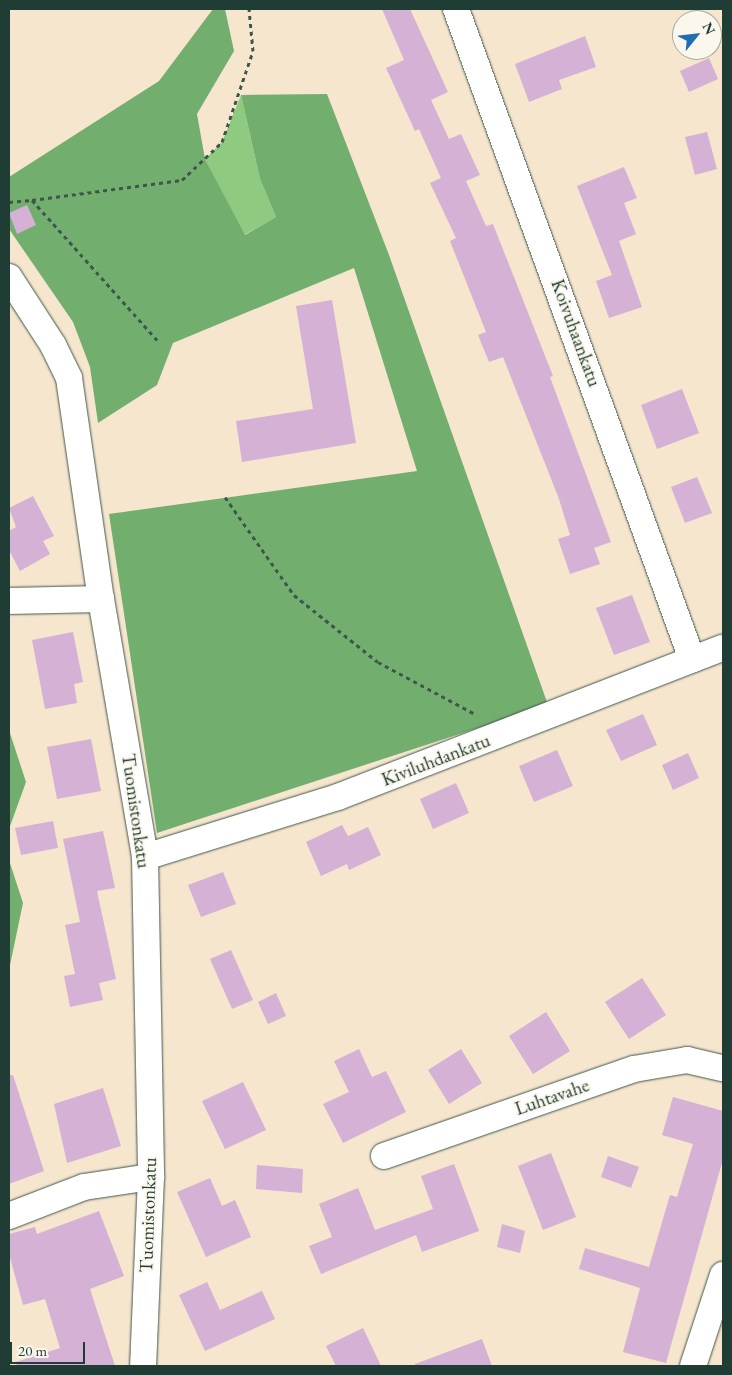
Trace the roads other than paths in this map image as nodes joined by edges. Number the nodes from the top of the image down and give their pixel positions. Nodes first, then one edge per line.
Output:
1 (456, 9) edge
2 (9, 276) edge
3 (102, 599) junction
4 (9, 601) edge
5 (723, 648) edge
6 (692, 659) junction
7 (144, 857) junction
8 (723, 1068) edge
9 (384, 1156) dead end
10 (150, 1177) junction
11 (9, 1216) edge
12 (723, 1275) edge
13 (143, 1366) edge
14 (693, 1366) edge

1 - 6 street, Koivuhaankatu
2 - 3 street, Tuomistonkatu
3 - 4 street
3 - 7 street, Tuomistonkatu
5 - 6 street, Kiviluhdankatu
6 - 7 street, Kiviluhdankatu
7 - 10 street, Tuomistonkatu
8 - 9 street, Luhtavahe
10 - 11 street
10 - 13 street, Tuomistonkatu
12 - 14 street

